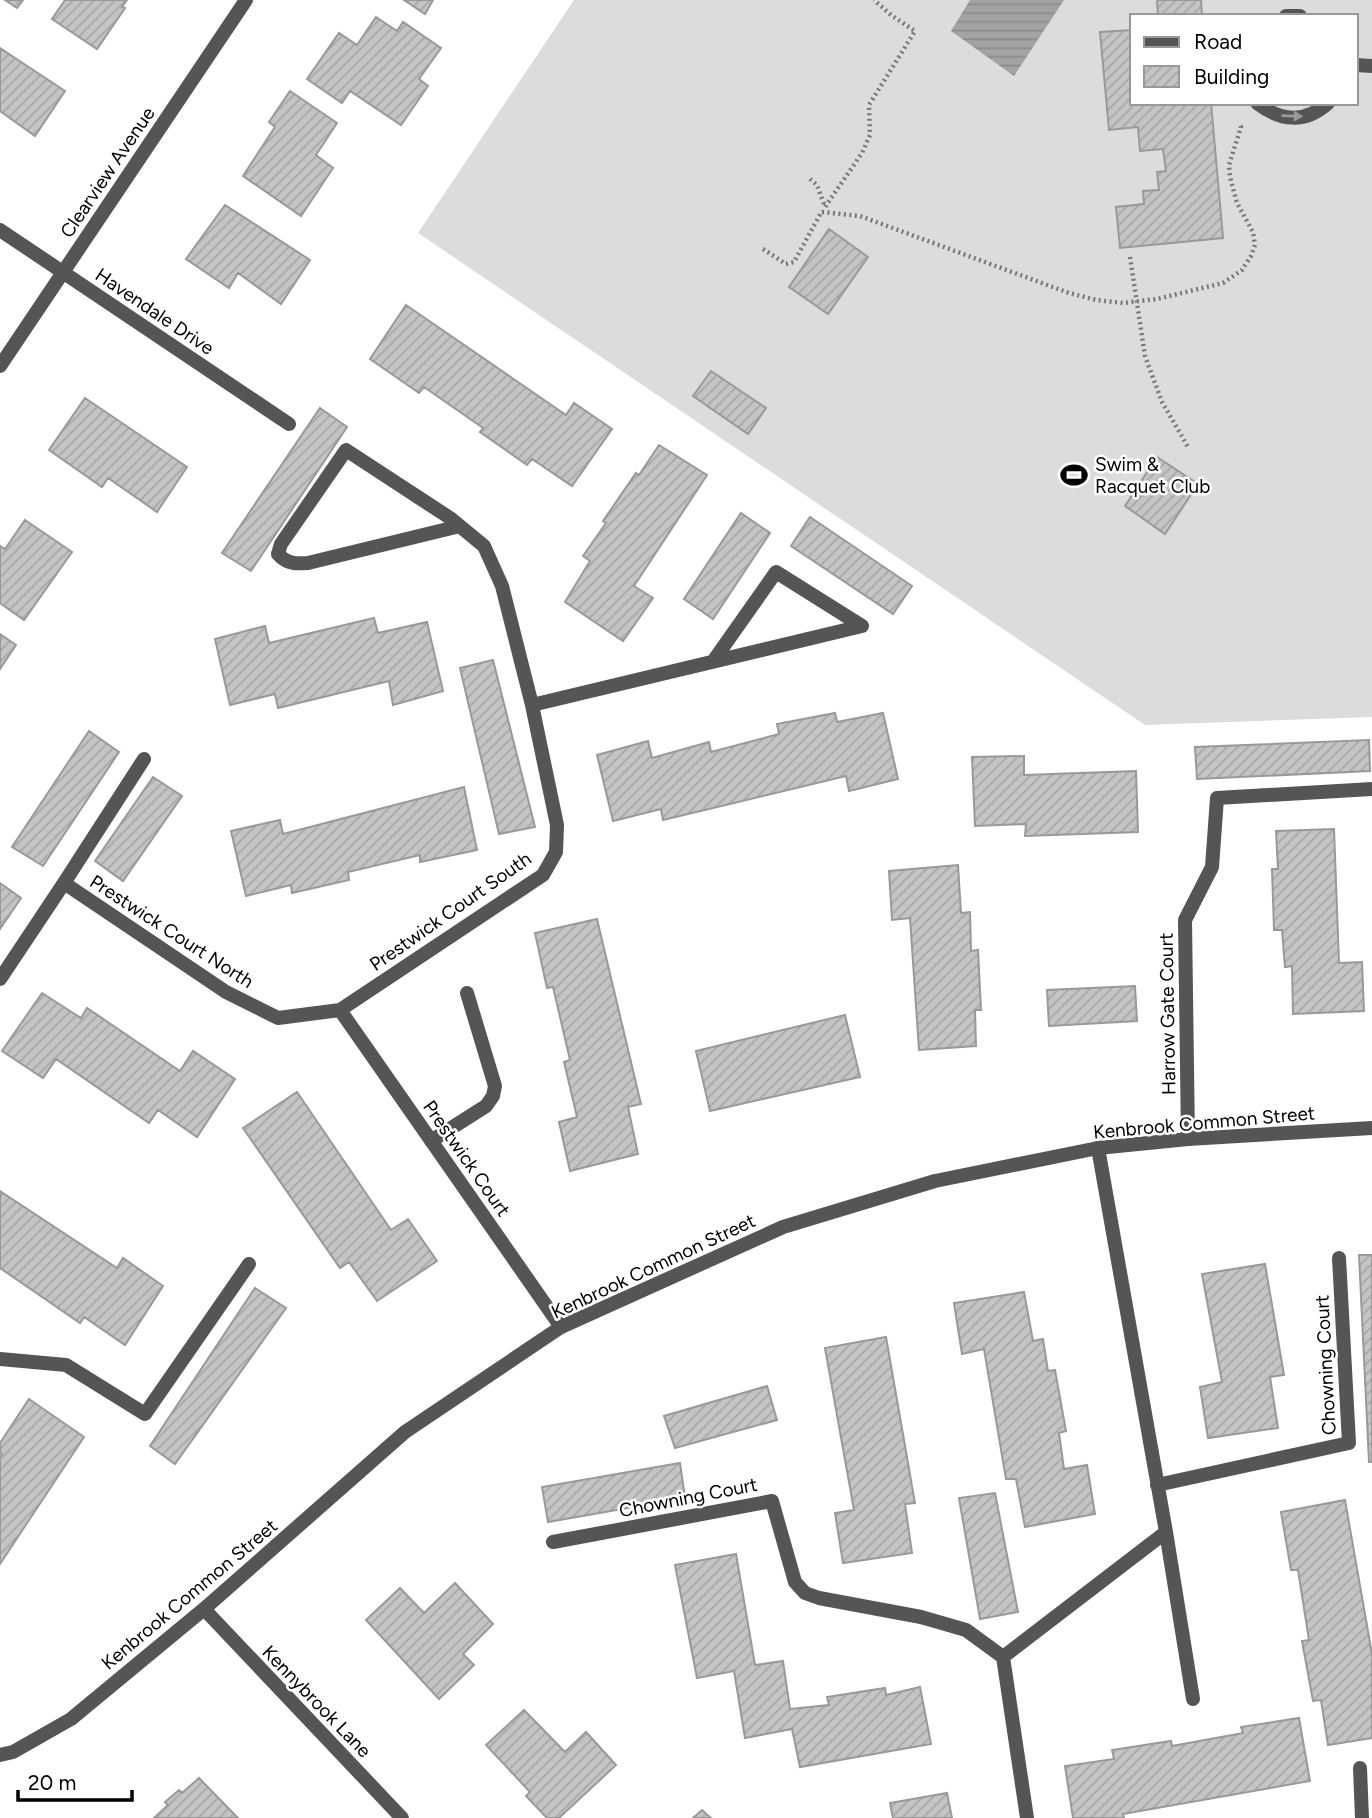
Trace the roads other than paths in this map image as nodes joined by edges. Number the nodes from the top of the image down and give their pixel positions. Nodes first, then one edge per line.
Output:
1 (246, 0) edge
2 (1259, 105) edge
3 (1326, 105) edge
4 (0, 230) edge
5 (63, 272) junction
6 (0, 366) edge
7 (289, 424) dead end
8 (460, 526) junction
9 (715, 660) junction
10 (532, 705) junction
11 (144, 759) dead end
12 (1372, 789) edge
13 (64, 883) junction
14 (0, 979) edge
15 (467, 993) dead end
16 (341, 1010) junction
17 (1372, 1128) edge
18 (1188, 1139) junction
19 (431, 1141) junction
20 (1098, 1148) junction
21 (1339, 1258) dead end
22 (249, 1264) dead end
23 (561, 1327) junction
24 (0, 1359) edge
25 (1157, 1485) junction
26 (1166, 1532) junction
27 (553, 1542) dead end
28 (204, 1609) junction
29 (1003, 1657) junction
30 (1193, 1699) dead end
31 (0, 1755) edge
32 (1360, 1768) dead end
33 (402, 1818) edge
34 (1027, 1818) edge
35 (1362, 1818) edge

1 - 5 street, Clearview Avenue
2 -> 3 street
4 - 5 street, Havendale Drive
5 - 6 street, Clearview Avenue
5 - 7 street, Havendale Drive
8 - 8 street, Prestwick Court South
8 - 10 street, Prestwick Court South
9 - 9 street
9 - 10 street
10 - 16 street, Prestwick Court South
11 - 13 street, Prestwick Court North
12 - 18 street, Harrow Gate Court
13 - 14 street, Prestwick Court North
13 - 16 street, Prestwick Court North
15 - 19 street
16 - 19 street, Prestwick Court
17 - 18 street, Kenbrook Common Street
18 - 20 street, Kenbrook Common Street
19 - 23 street, Prestwick Court
20 - 23 street, Kenbrook Common Street
20 - 25 street
21 - 25 street, Chowning Court
22 - 24 street
23 - 28 street, Kenbrook Common Street
25 - 26 street
26 - 29 street
26 - 30 street
27 - 29 street, Chowning Court
28 - 31 street, Kenbrook Common Street
28 - 33 street, Kennybrook Lane
29 - 34 street
32 - 35 street

